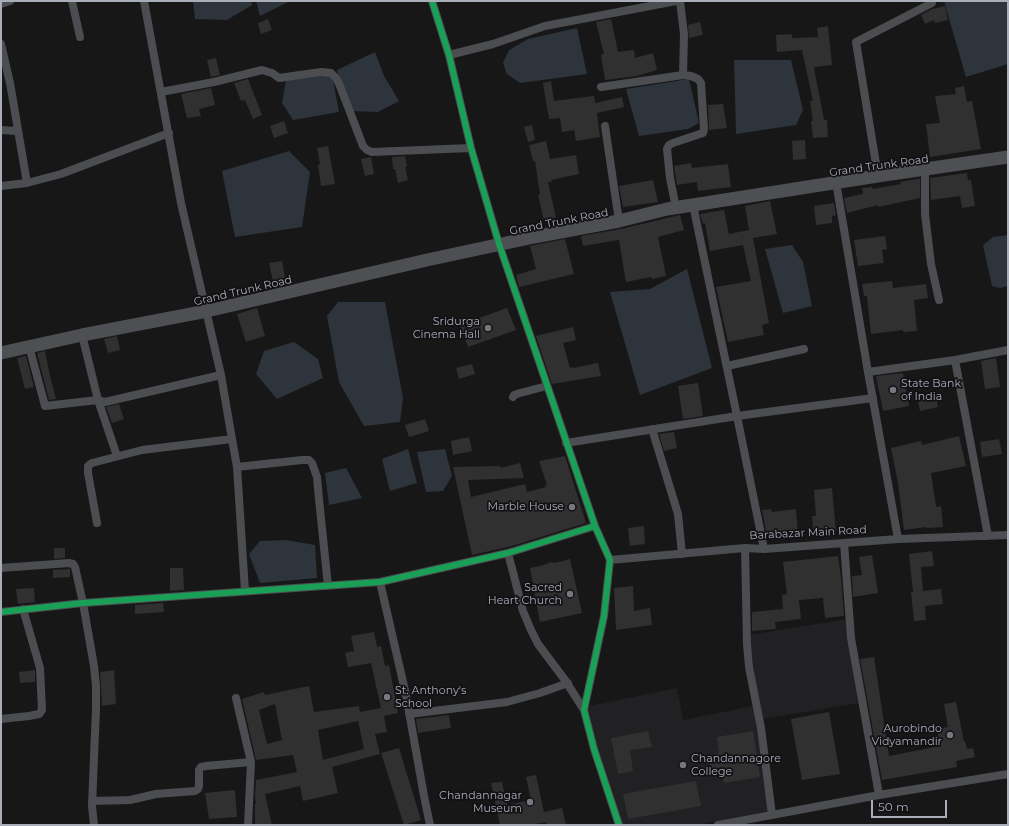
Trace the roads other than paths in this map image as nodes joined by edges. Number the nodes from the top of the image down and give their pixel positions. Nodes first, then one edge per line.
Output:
1 (10, 1) edge
2 (72, 1) edge
3 (144, 1) edge
4 (432, 1) edge
5 (676, 1) edge
6 (680, 1) edge
7 (932, 1) edge
8 (1, 4) edge
9 (80, 37) dead end
10 (1, 44) edge
11 (449, 55) junction
12 (683, 75) junction
13 (601, 87) dead end
14 (161, 92) junction
15 (604, 126) dead end
16 (1, 130) edge
17 (17, 131) junction
18 (169, 133) junction
19 (471, 148) junction
20 (1008, 157) edge
21 (924, 169) junction
22 (878, 176) junction
23 (836, 182) junction
24 (27, 183) junction
25 (1, 186) edge
26 (694, 205) junction
27 (676, 208) junction
28 (619, 221) junction
29 (499, 244) junction
30 (939, 300) dead end
31 (207, 310) junction
32 (82, 335) junction
33 (29, 346) junction
34 (804, 349) dead end
35 (1008, 350) edge
36 (1, 353) edge
37 (955, 360) junction
38 (727, 366) junction
39 (868, 372) junction
40 (221, 376) junction
41 (547, 386) junction
42 (513, 397) dead end
43 (872, 398) junction
44 (98, 400) junction
45 (737, 416) junction
46 (652, 429) junction
47 (232, 439) junction
48 (566, 443) junction
49 (117, 456) junction
50 (237, 467) junction
51 (96, 523) dead end
52 (594, 526) junction
53 (1008, 535) edge
54 (988, 536) junction
55 (898, 539) junction
56 (844, 543) junction
57 (744, 548) junction
58 (764, 549) junction
59 (508, 553) junction
60 (682, 554) junction
61 (610, 560) junction
62 (1, 568) edge
63 (380, 582) junction
64 (328, 586) junction
65 (245, 591) junction
66 (83, 603) junction
67 (23, 610) junction
68 (1, 612) edge
69 (568, 683) junction
70 (236, 698) dead end
71 (584, 710) junction
72 (409, 714) junction
73 (1, 719) edge
74 (251, 762) junction
75 (1008, 774) edge
76 (880, 795) junction
77 (92, 801) junction
78 (772, 814) junction
79 (94, 825) edge
80 (248, 825) edge
81 (430, 825) edge
82 (619, 825) edge
83 (718, 825) edge

1 - 8 street
2 - 9 street
3 - 14 street
4 - 11 street
5 - 11 street
6 - 12 street
7 - 22 street
10 - 17 street
11 - 19 street
12 - 13 street
12 - 27 street
14 - 18 street
14 - 19 street
15 - 28 street
16 - 17 street
17 - 24 street
18 - 24 street
18 - 31 street
19 - 29 street
20 - 21 main road, Grand Trunk Road
21 - 22 main road, Grand Trunk Road
21 - 30 street
22 - 23 main road, Grand Trunk Road
23 - 26 main road, Grand Trunk Road
23 - 39 street
24 - 25 street
26 - 27 main road, Grand Trunk Road
26 - 38 street
27 - 28 main road, Grand Trunk Road
28 - 29 main road, Grand Trunk Road
29 - 31 main road, Grand Trunk Road
29 - 41 street
31 - 32 main road, Grand Trunk Road
31 - 40 street
32 - 33 main road, Grand Trunk Road
32 - 44 street
33 - 36 main road, Grand Trunk Road
33 - 44 street
34 - 38 street
35 - 37 street
37 - 39 street
37 - 54 street
38 - 45 street
39 - 43 street
40 - 44 street
40 - 47 street
41 - 42 street
41 - 48 street
43 - 45 street
43 - 55 street
44 - 49 street
45 - 46 street
45 - 58 street
46 - 48 street
46 - 60 street
47 - 49 street
47 - 50 street
48 - 52 street
49 - 51 street
50 - 64 street
50 - 65 street
52 - 59 street
52 - 61 street
53 - 54 street, Barabazar Main Road
54 - 55 street, Barabazar Main Road
55 - 56 street, Barabazar Main Road
56 - 58 street, Barabazar Main Road
56 - 76 street
57 - 58 street, Barabazar Main Road
57 - 60 street, Barabazar Main Road
57 - 78 street
59 - 63 street
59 - 69 street
60 - 61 street, Barabazar Main Road
61 - 71 street
62 - 66 street
63 - 64 street
63 - 72 street
64 - 65 street
65 - 66 street
66 - 67 street
66 - 77 street
67 - 68 street
67 - 73 street
69 - 71 street
69 - 72 street
70 - 74 street
71 - 82 street
72 - 81 street
74 - 77 street
74 - 80 street
75 - 76 street
76 - 78 street
77 - 79 street
78 - 83 street

